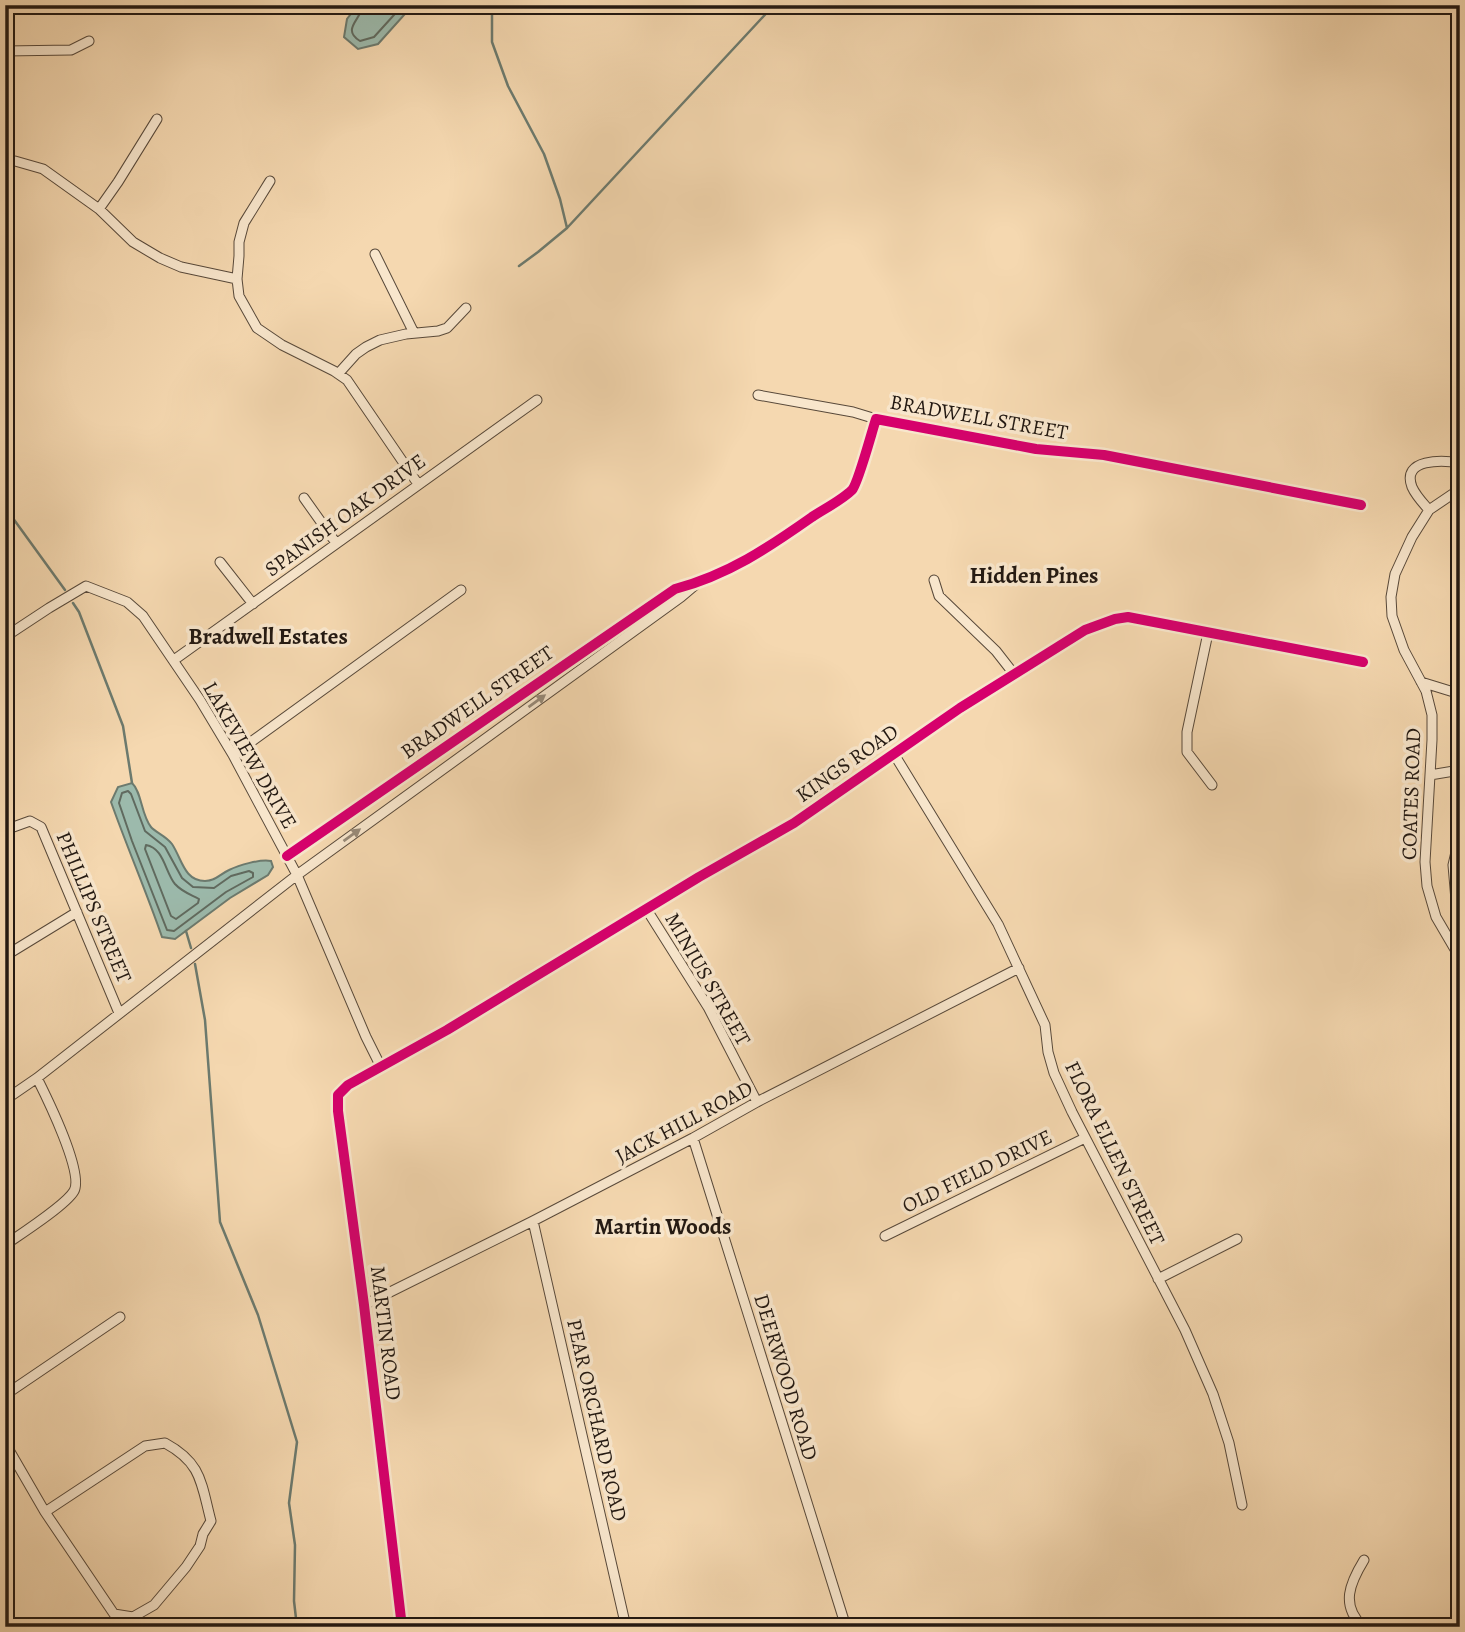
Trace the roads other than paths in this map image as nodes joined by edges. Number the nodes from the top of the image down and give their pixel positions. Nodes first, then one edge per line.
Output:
1 (89, 41) dead end
2 (5, 51) edge
3 (157, 120) dead end
4 (5, 161) edge
5 (270, 181) dead end
6 (99, 209) junction
7 (375, 254) dead end
8 (237, 279) junction
9 (466, 308) dead end
10 (414, 333) junction
11 (338, 374) junction
12 (758, 396) dead end
13 (537, 400) dead end
14 (876, 418) junction
15 (1460, 463) edge
16 (418, 484) junction
17 (1460, 489) edge
18 (304, 498) dead end
19 (1361, 505) dead end
20 (1429, 510) junction
21 (336, 543) junction
22 (220, 562) dead end
23 (934, 580) dead end
24 (698, 583) junction
25 (461, 590) dead end
26 (253, 604) junction
27 (1208, 633) junction
28 (5, 637) edge
29 (174, 660) junction
30 (1363, 663) dead end
31 (1014, 674) junction
32 (1421, 682) junction
33 (1460, 694) edge
34 (894, 754) junction
35 (233, 755) junction
36 (1460, 770) edge
37 (1430, 775) junction
38 (1212, 785) dead end
39 (5, 830) edge
40 (1460, 835) edge
41 (287, 856) junction
42 (297, 875) junction
43 (1460, 909) edge
44 (647, 910) junction
45 (77, 912) junction
46 (5, 956) edge
47 (1460, 958) edge
48 (1018, 968) junction
49 (119, 1013) junction
50 (382, 1067) junction
51 (37, 1078) junction
52 (5, 1100) edge
53 (757, 1102) junction
54 (693, 1138) junction
55 (1085, 1138) junction
56 (533, 1221) junction
57 (885, 1236) dead end
58 (1237, 1239) dead end
59 (5, 1245) edge
60 (1158, 1279) junction
61 (364, 1305) junction
62 (120, 1317) dead end
63 (5, 1395) edge
64 (5, 1443) edge
65 (1242, 1505) dead end
66 (45, 1512) junction
67 (1364, 1560) dead end
68 (1460, 1616) edge
69 (402, 1627) edge
70 (626, 1627) edge
71 (846, 1627) edge
72 (1363, 1627) edge
73 (1452, 1627) edge

1 - 2 street
3 - 6 street
4 - 6 street
5 - 8 street
6 - 8 street
7 - 10 street
8 - 11 street
9 - 10 street
10 - 11 street
11 - 16 street
12 - 14 street, BRADWELL STREET
13 - 16 street, SPANISH OAK DRIVE
14 - 19 street, BRADWELL STREET
14 - 24 street, BRADWELL STREET
15 - 20 street
16 - 21 street, SPANISH OAK DRIVE
17 - 20 street, COATES ROAD
18 - 21 street
20 - 32 street, COATES ROAD
21 - 26 street, SPANISH OAK DRIVE
22 - 26 street
23 - 31 street
24 - 41 street, BRADWELL STREET
42 -> 24 street, BRADWELL STREET
25 - 35 street
26 - 29 street, SPANISH OAK DRIVE
27 - 30 street, KINGS ROAD
27 - 31 street, KINGS ROAD
27 - 38 street
28 - 29 street, LAKEVIEW DRIVE
29 - 35 street, LAKEVIEW DRIVE
31 - 34 street, KINGS ROAD
32 - 33 street
32 - 37 street, COATES ROAD
34 - 44 street, KINGS ROAD
34 - 48 street, FLORA ELLEN STREET
35 - 41 street, LAKEVIEW DRIVE
36 - 37 street
37 - 47 street, COATES ROAD
39 - 45 street, PHILLIPS STREET
40 - 43 street
41 - 42 street, LAKEVIEW DRIVE
42 - 49 street, BRADWELL STREET
42 - 50 street, LAKEVIEW DRIVE
44 - 50 street, KINGS ROAD
44 - 53 street, MINIUS STREET
45 - 46 street
45 - 49 street, PHILLIPS STREET
48 - 53 street, JACK HILL ROAD
48 - 55 street, FLORA ELLEN STREET
49 - 51 street, BRADWELL STREET
50 - 61 street, MARTIN ROAD
51 - 52 street, BRADWELL STREET
51 - 59 street
53 - 54 street, JACK HILL ROAD
54 - 56 street, JACK HILL ROAD
54 - 71 street, DEERWOOD ROAD
55 - 57 street, OLD FIELD DRIVE
55 - 60 street, FLORA ELLEN STREET
56 - 61 street, JACK HILL ROAD
56 - 70 street, PEAR ORCHARD ROAD
58 - 60 street
60 - 65 street, FLORA ELLEN STREET
61 - 69 street, MARTIN ROAD
62 - 63 street
64 - 66 street
66 - 66 street
67 - 72 street
68 - 73 street

